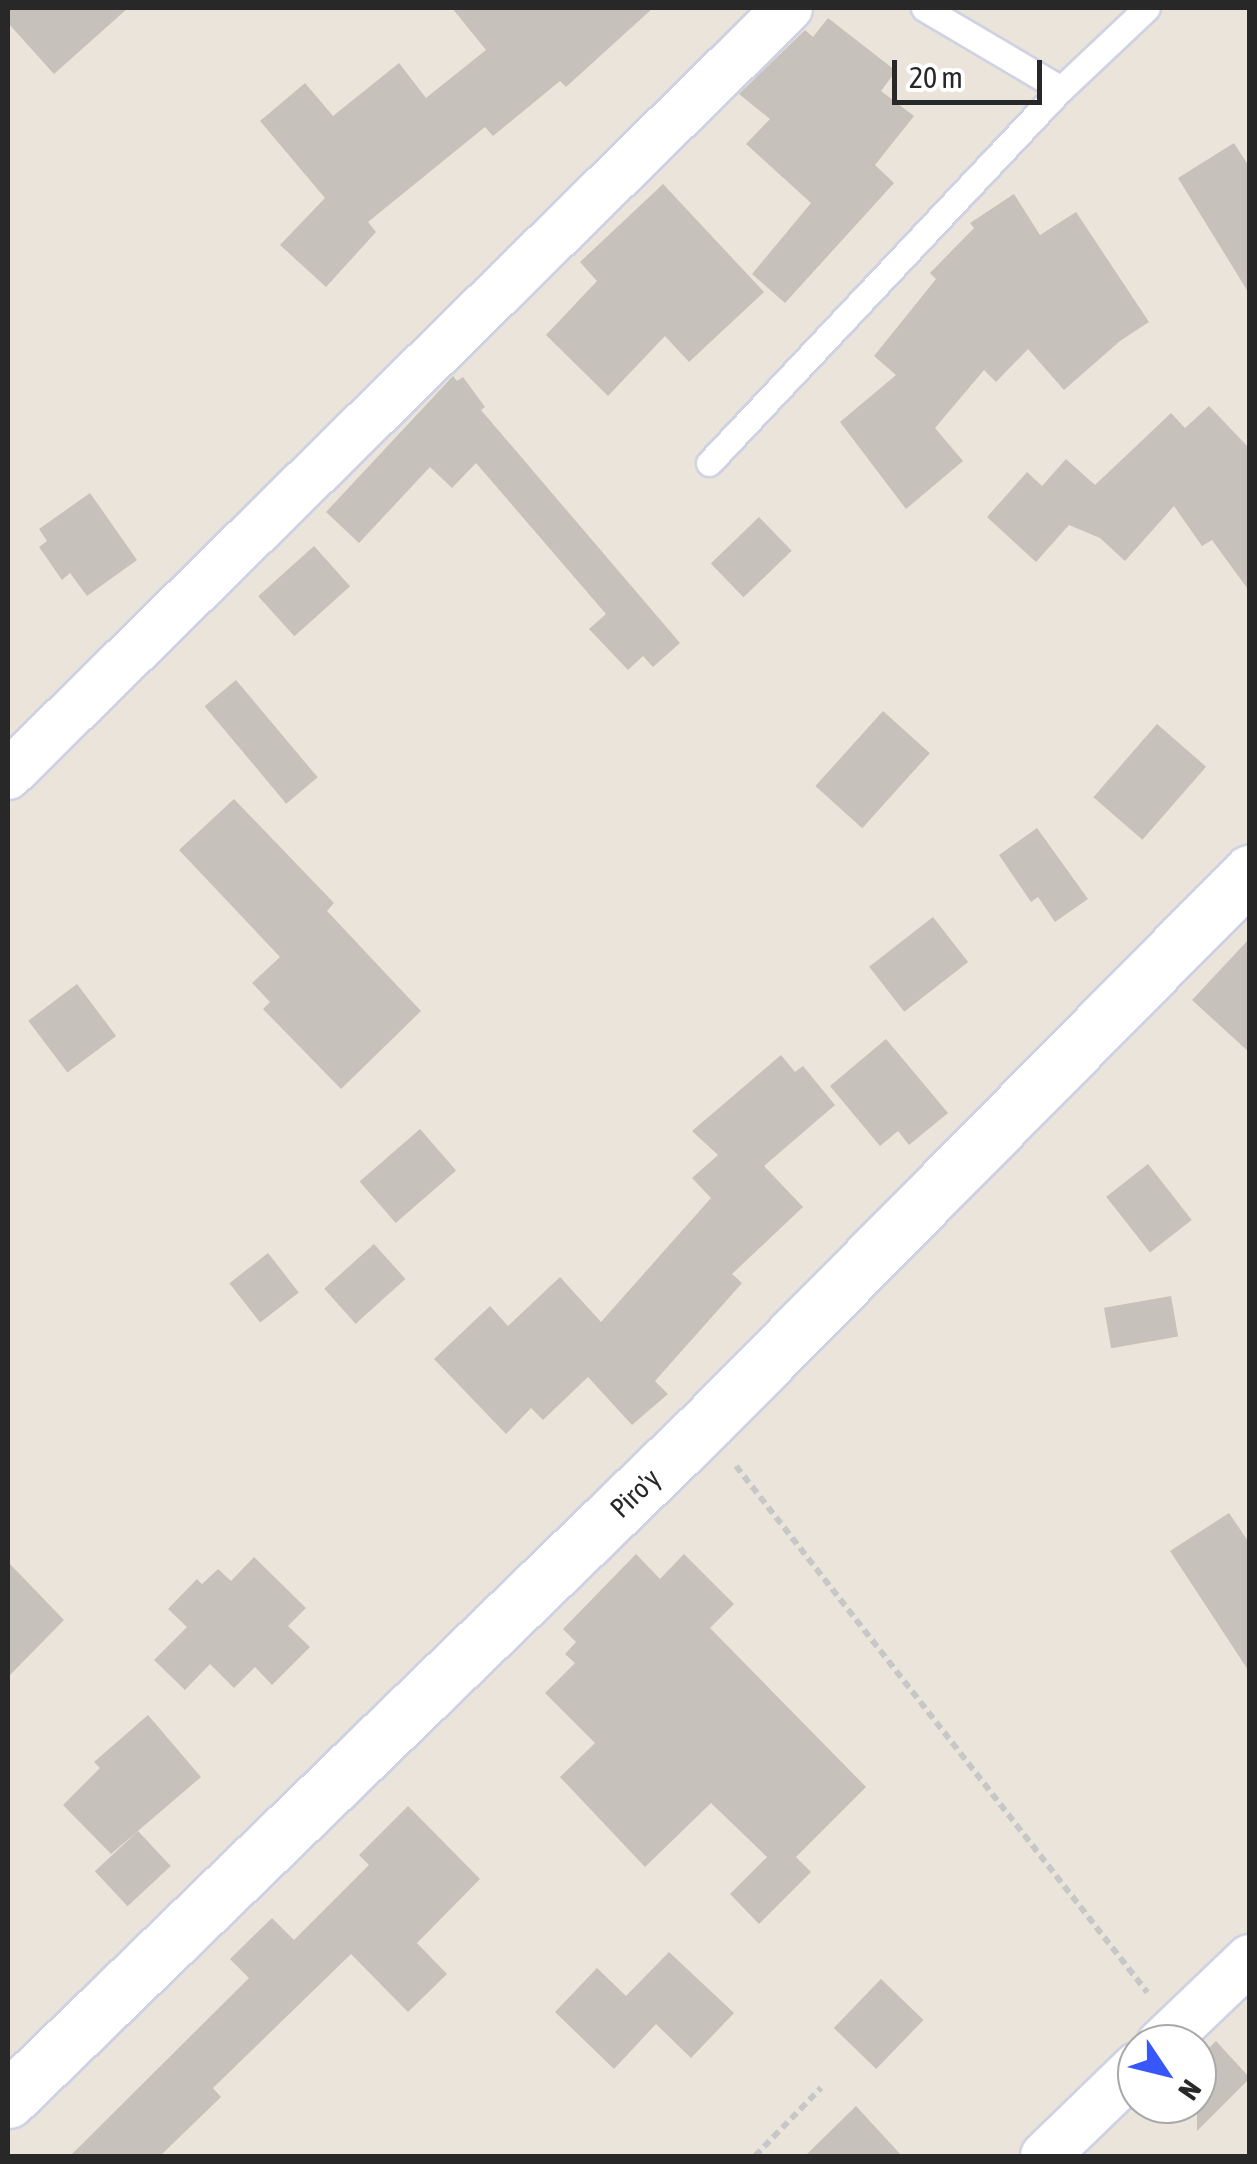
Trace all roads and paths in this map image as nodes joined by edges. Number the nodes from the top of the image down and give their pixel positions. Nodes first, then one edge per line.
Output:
1 (788, 8) edge
2 (924, 8) edge
3 (1146, 8) edge
4 (1061, 88) junction
5 (709, 462) dead end
6 (8, 775) edge
7 (1250, 873) edge
8 (704, 1425) junction
9 (1250, 1960) edge
10 (1160, 2024) edge
11 (1182, 2024) edge
12 (1117, 2087) edge
13 (821, 2088) dead end
14 (8, 2100) edge
15 (755, 2156) edge
16 (1045, 2156) edge

1 - 6 street
2 - 4 lane
3 - 4 lane
4 - 5 lane
7 - 8 main road, Piro'y
8 - 10 path
8 - 14 main road, Piro'y
9 - 11 street
12 - 16 street
13 - 15 path

